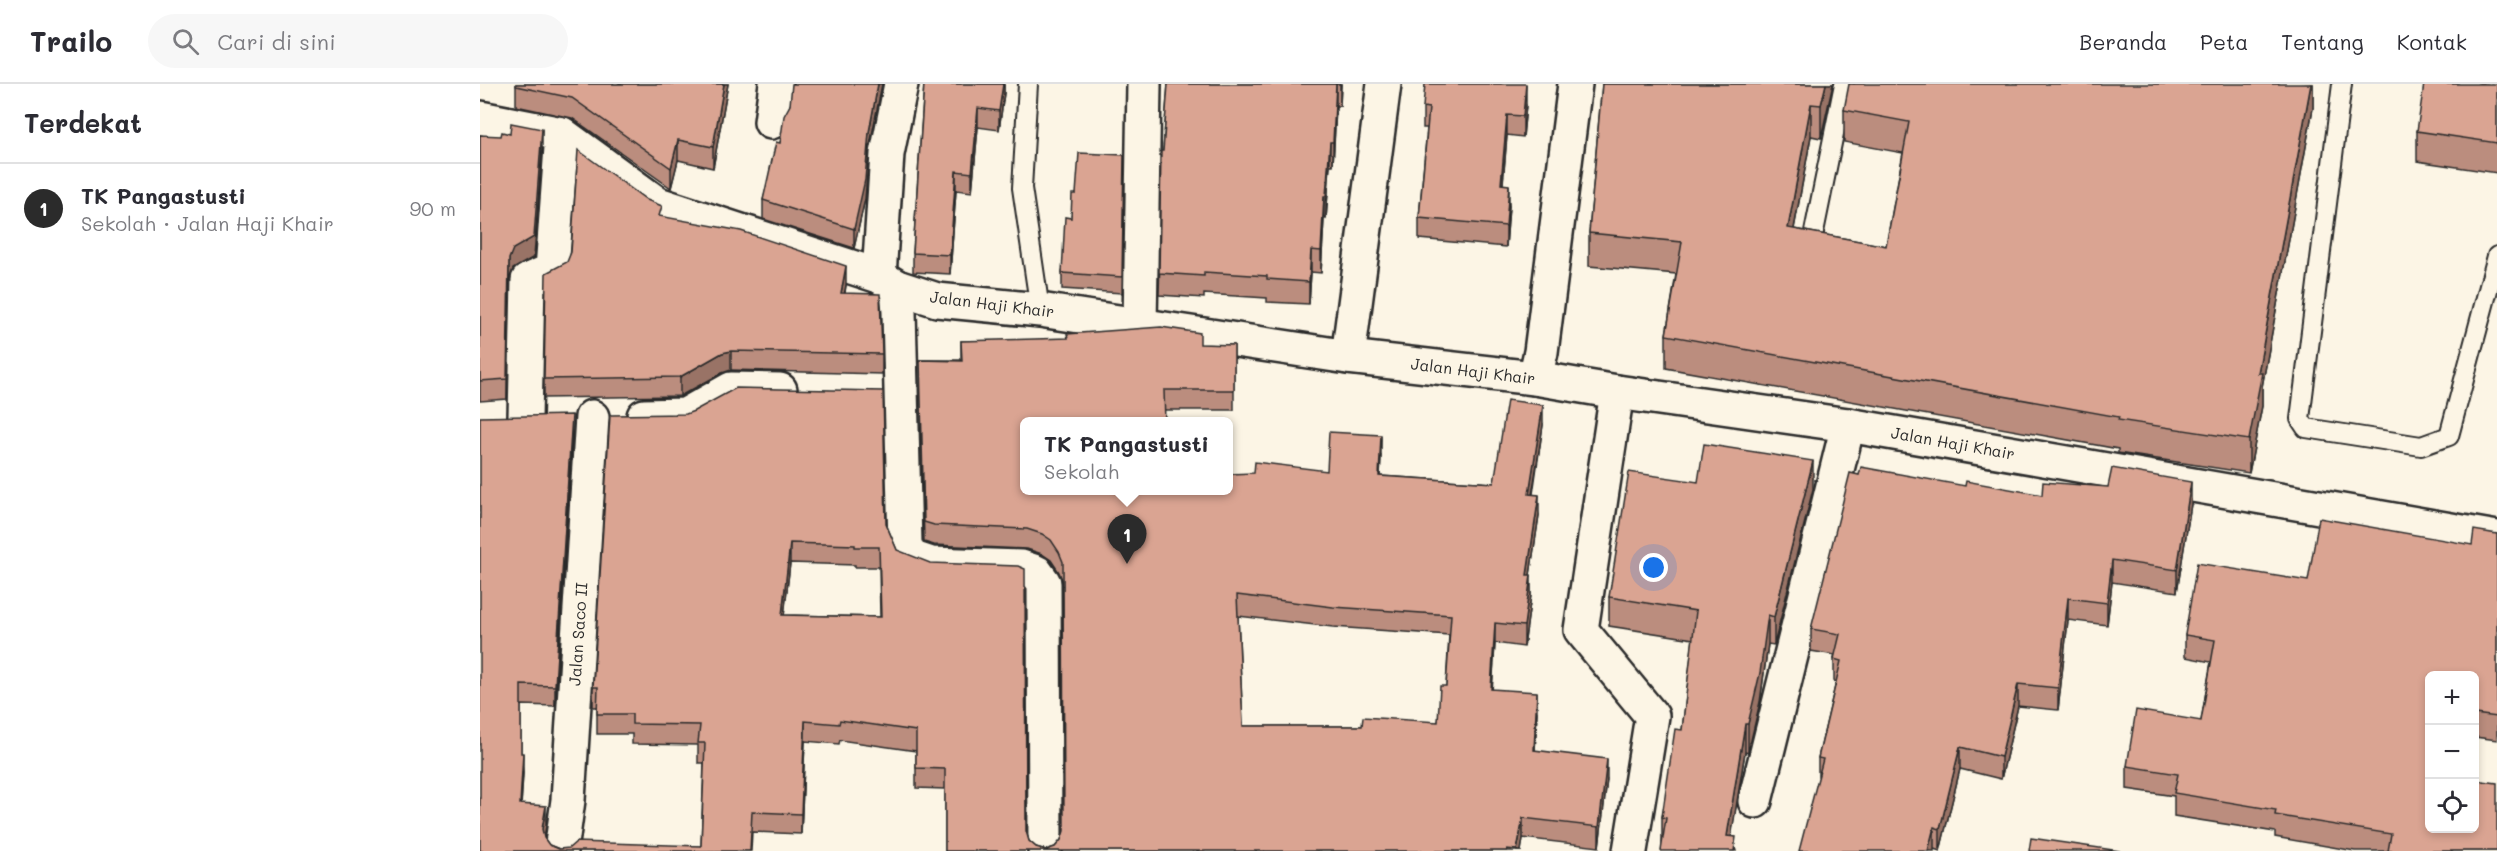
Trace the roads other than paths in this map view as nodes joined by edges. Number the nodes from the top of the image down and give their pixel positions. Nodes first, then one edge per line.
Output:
1 (776, 84) edge
2 (901, 84) edge
3 (1028, 84) edge
4 (1144, 84) edge
5 (1384, 84) edge
6 (1575, 84) edge
7 (1844, 84) edge
8 (2342, 84) edge
9 (480, 118) edge
10 (771, 122) dead end
11 (562, 134) junction
12 (1814, 232) edge
13 (2497, 256) edge
14 (888, 281) junction
15 (1040, 310) junction
16 (1140, 325) junction
17 (1348, 357) junction
18 (1535, 378) junction
19 (810, 391) edge
20 (866, 392) edge
21 (1617, 392) junction
22 (900, 393) junction
23 (591, 417) junction
24 (491, 418) edge
25 (525, 418) junction
26 (1848, 425) junction
27 (2497, 538) edge
28 (1755, 801) dead end
29 (561, 851) edge
30 (1045, 851) edge
31 (1630, 851) edge

1 - 10 street
2 - 14 street
3 - 15 lane
4 - 16 street
5 - 17 street
6 - 18 street
7 - 12 lane
8 - 13 lane
9 - 11 street, Jalan Haji Khair
11 - 14 street, Jalan Haji Khair
11 - 25 street
14 - 15 street, Jalan Haji Khair
14 - 22 street
15 - 16 street, Jalan Haji Khair
16 - 17 street, Jalan Haji Khair
17 - 18 street, Jalan Haji Khair
18 - 21 street, Jalan Haji Khair
19 - 23 street
20 - 22 street
21 - 26 street, Jalan Haji Khair
21 - 31 street
22 - 30 street
23 - 25 street
23 - 29 street, Jalan Saco II
24 - 25 street
26 - 27 street, Jalan Haji Khair
26 - 28 street

